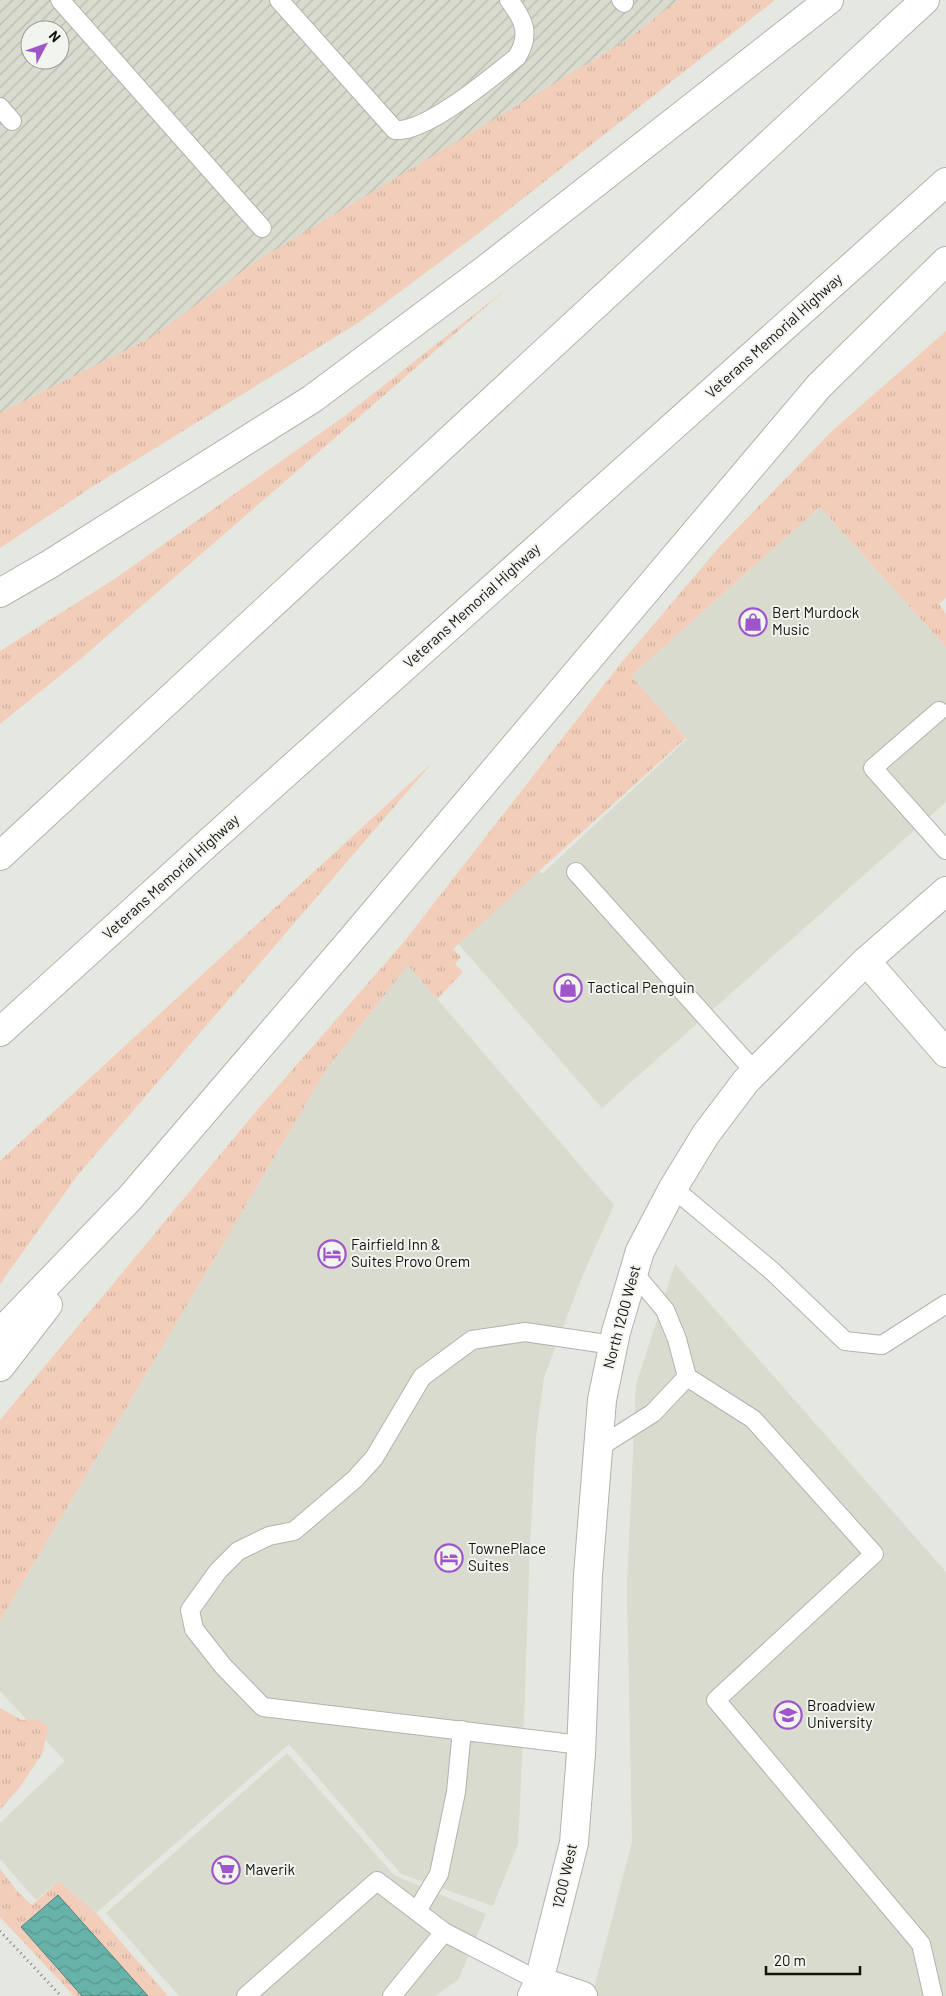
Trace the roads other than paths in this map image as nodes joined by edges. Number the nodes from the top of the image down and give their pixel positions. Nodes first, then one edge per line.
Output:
1 (60, 0) edge
2 (279, 0) edge
3 (509, 0) edge
4 (829, 0) edge
5 (925, 0) edge
6 (0, 107) edge
7 (12, 122) dead end
8 (946, 182) edge
9 (262, 228) dead end
10 (946, 261) edge
11 (0, 593) edge
12 (939, 711) dead end
13 (946, 850) edge
14 (0, 856) edge
15 (576, 872) dead end
16 (946, 891) edge
17 (866, 962) junction
18 (0, 1032) edge
19 (946, 1053) edge
20 (755, 1072) junction
21 (673, 1188) junction
22 (130, 1198) junction
23 (634, 1273) junction
24 (946, 1304) edge
25 (0, 1333) edge
26 (613, 1345) junction
27 (0, 1367) edge
28 (687, 1377) junction
29 (598, 1448) junction
30 (462, 1730) junction
31 (581, 1749) junction
32 (417, 1911) junction
33 (444, 1932) junction
34 (536, 1989) edge
35 (246, 1996) edge
36 (392, 1996) edge
37 (583, 1996) edge
38 (933, 1996) edge

1 - 9 lane
2 - 3 lane
4 - 11 main road
5 - 14 main road
6 - 7 lane
8 - 18 main road, Veterans Memorial Highway
10 - 22 main road
12 - 13 lane
15 - 20 lane
16 - 17 main road
17 - 19 main road
17 - 20 main road, North 1200 West
20 - 21 main road, North 1200 West
21 - 23 main road, North 1200 West
21 - 24 lane
22 - 25 main road
22 - 27 main road
23 - 26 main road, North 1200 West
23 - 28 lane
26 - 29 main road, North 1200 West
26 - 30 lane
28 - 29 lane
28 - 38 lane
29 - 31 main road, North 1200 West
30 - 31 lane
30 - 32 lane
31 - 34 main road, 1200 West
32 - 33 lane
32 - 35 lane
33 - 34 lane
33 - 36 lane
34 - 37 main road

